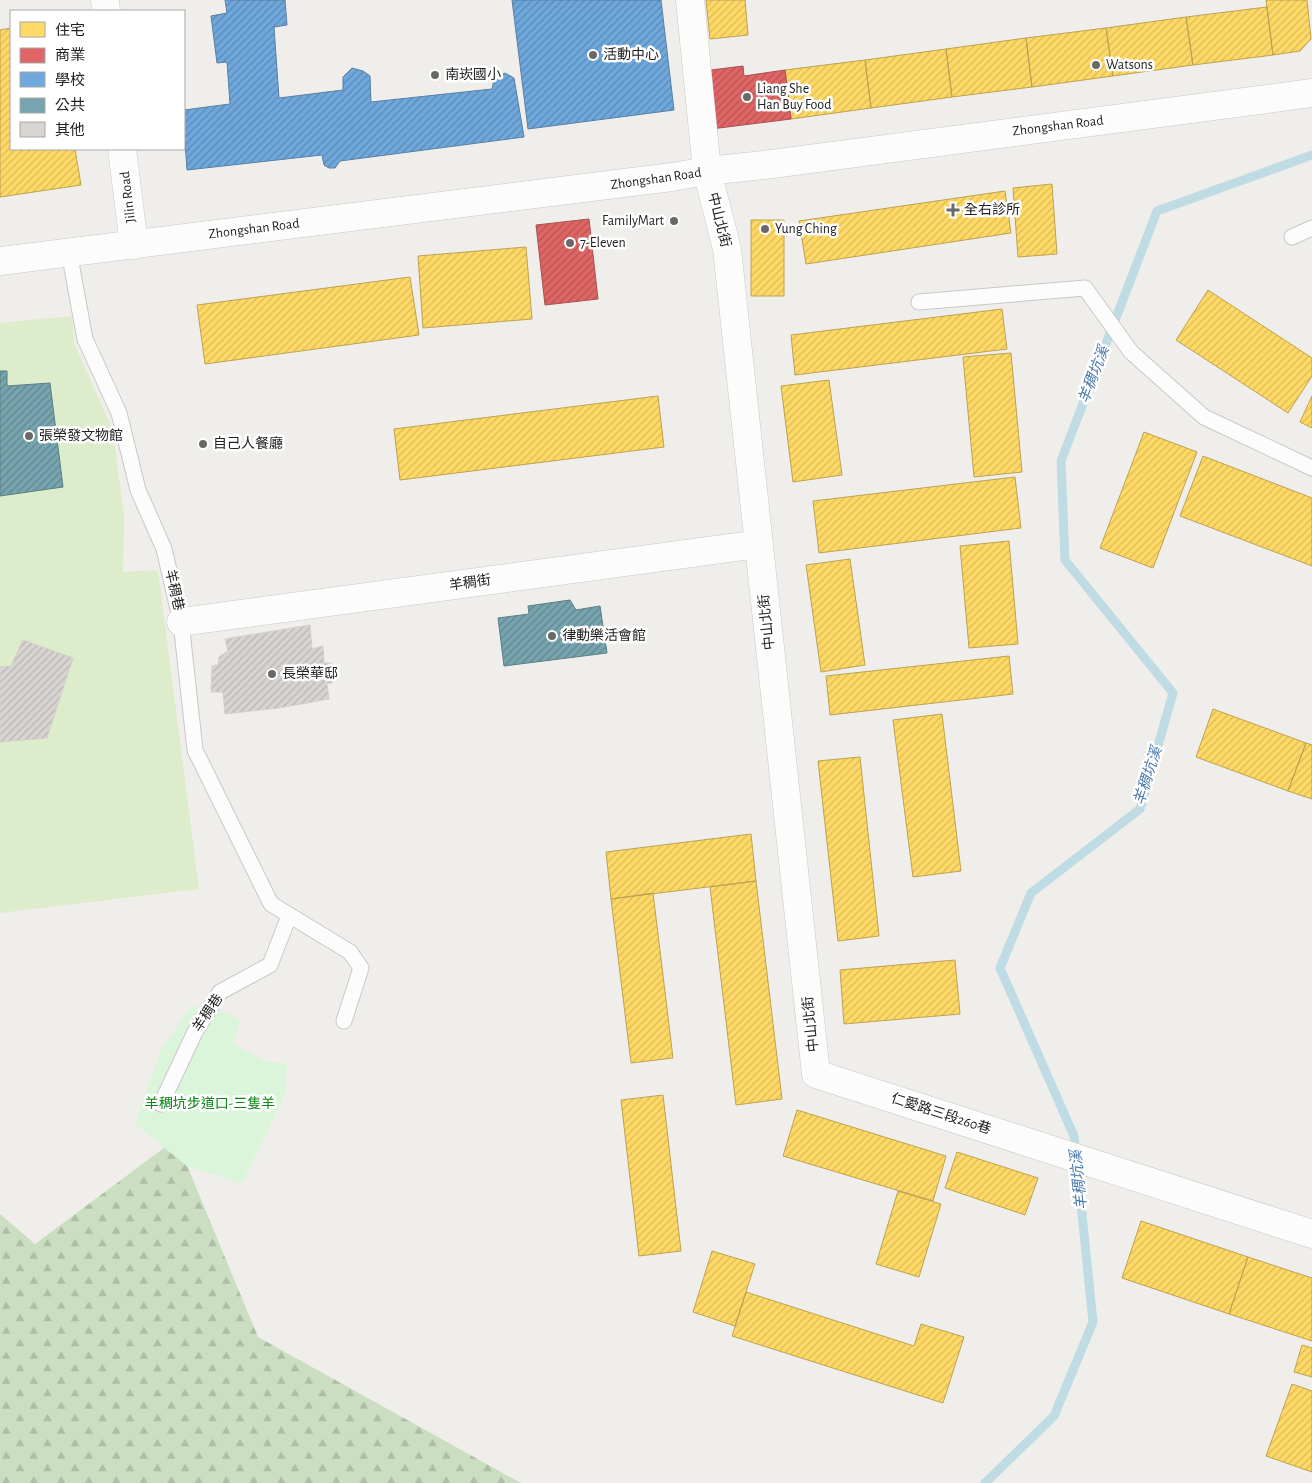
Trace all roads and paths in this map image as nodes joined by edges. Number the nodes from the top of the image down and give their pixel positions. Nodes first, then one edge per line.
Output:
1 (690, 0) edge
2 (1312, 93) edge
3 (122, 150) edge
4 (707, 171) junction
5 (1312, 228) edge
6 (1292, 237) dead end
7 (134, 245) junction
8 (69, 252) junction
9 (0, 261) edge
10 (919, 302) dead end
11 (1312, 468) edge
12 (759, 544) junction
13 (181, 622) junction
14 (289, 916) junction
15 (344, 1022) dead end
16 (816, 1074) joint
17 (161, 1104) dead end
18 (1312, 1234) edge

1 - 4 street, 中山北街
2 - 4 street, Zhongshan Road
3 - 7 street, Jilin Road
4 - 7 street, Zhongshan Road
4 - 12 street, 中山北街
5 - 6 lane
7 - 8 street, Zhongshan Road
8 - 9 street, Zhongshan Road
8 - 13 lane, 羊稠巷
10 - 11 lane
12 - 13 street, 羊稠街
12 - 16 street, 中山北街
13 - 14 lane, 羊稠巷
14 - 15 lane, 羊稠巷
14 - 17 lane, 羊稠巷
16 - 18 street, 仁愛路三段260巷

